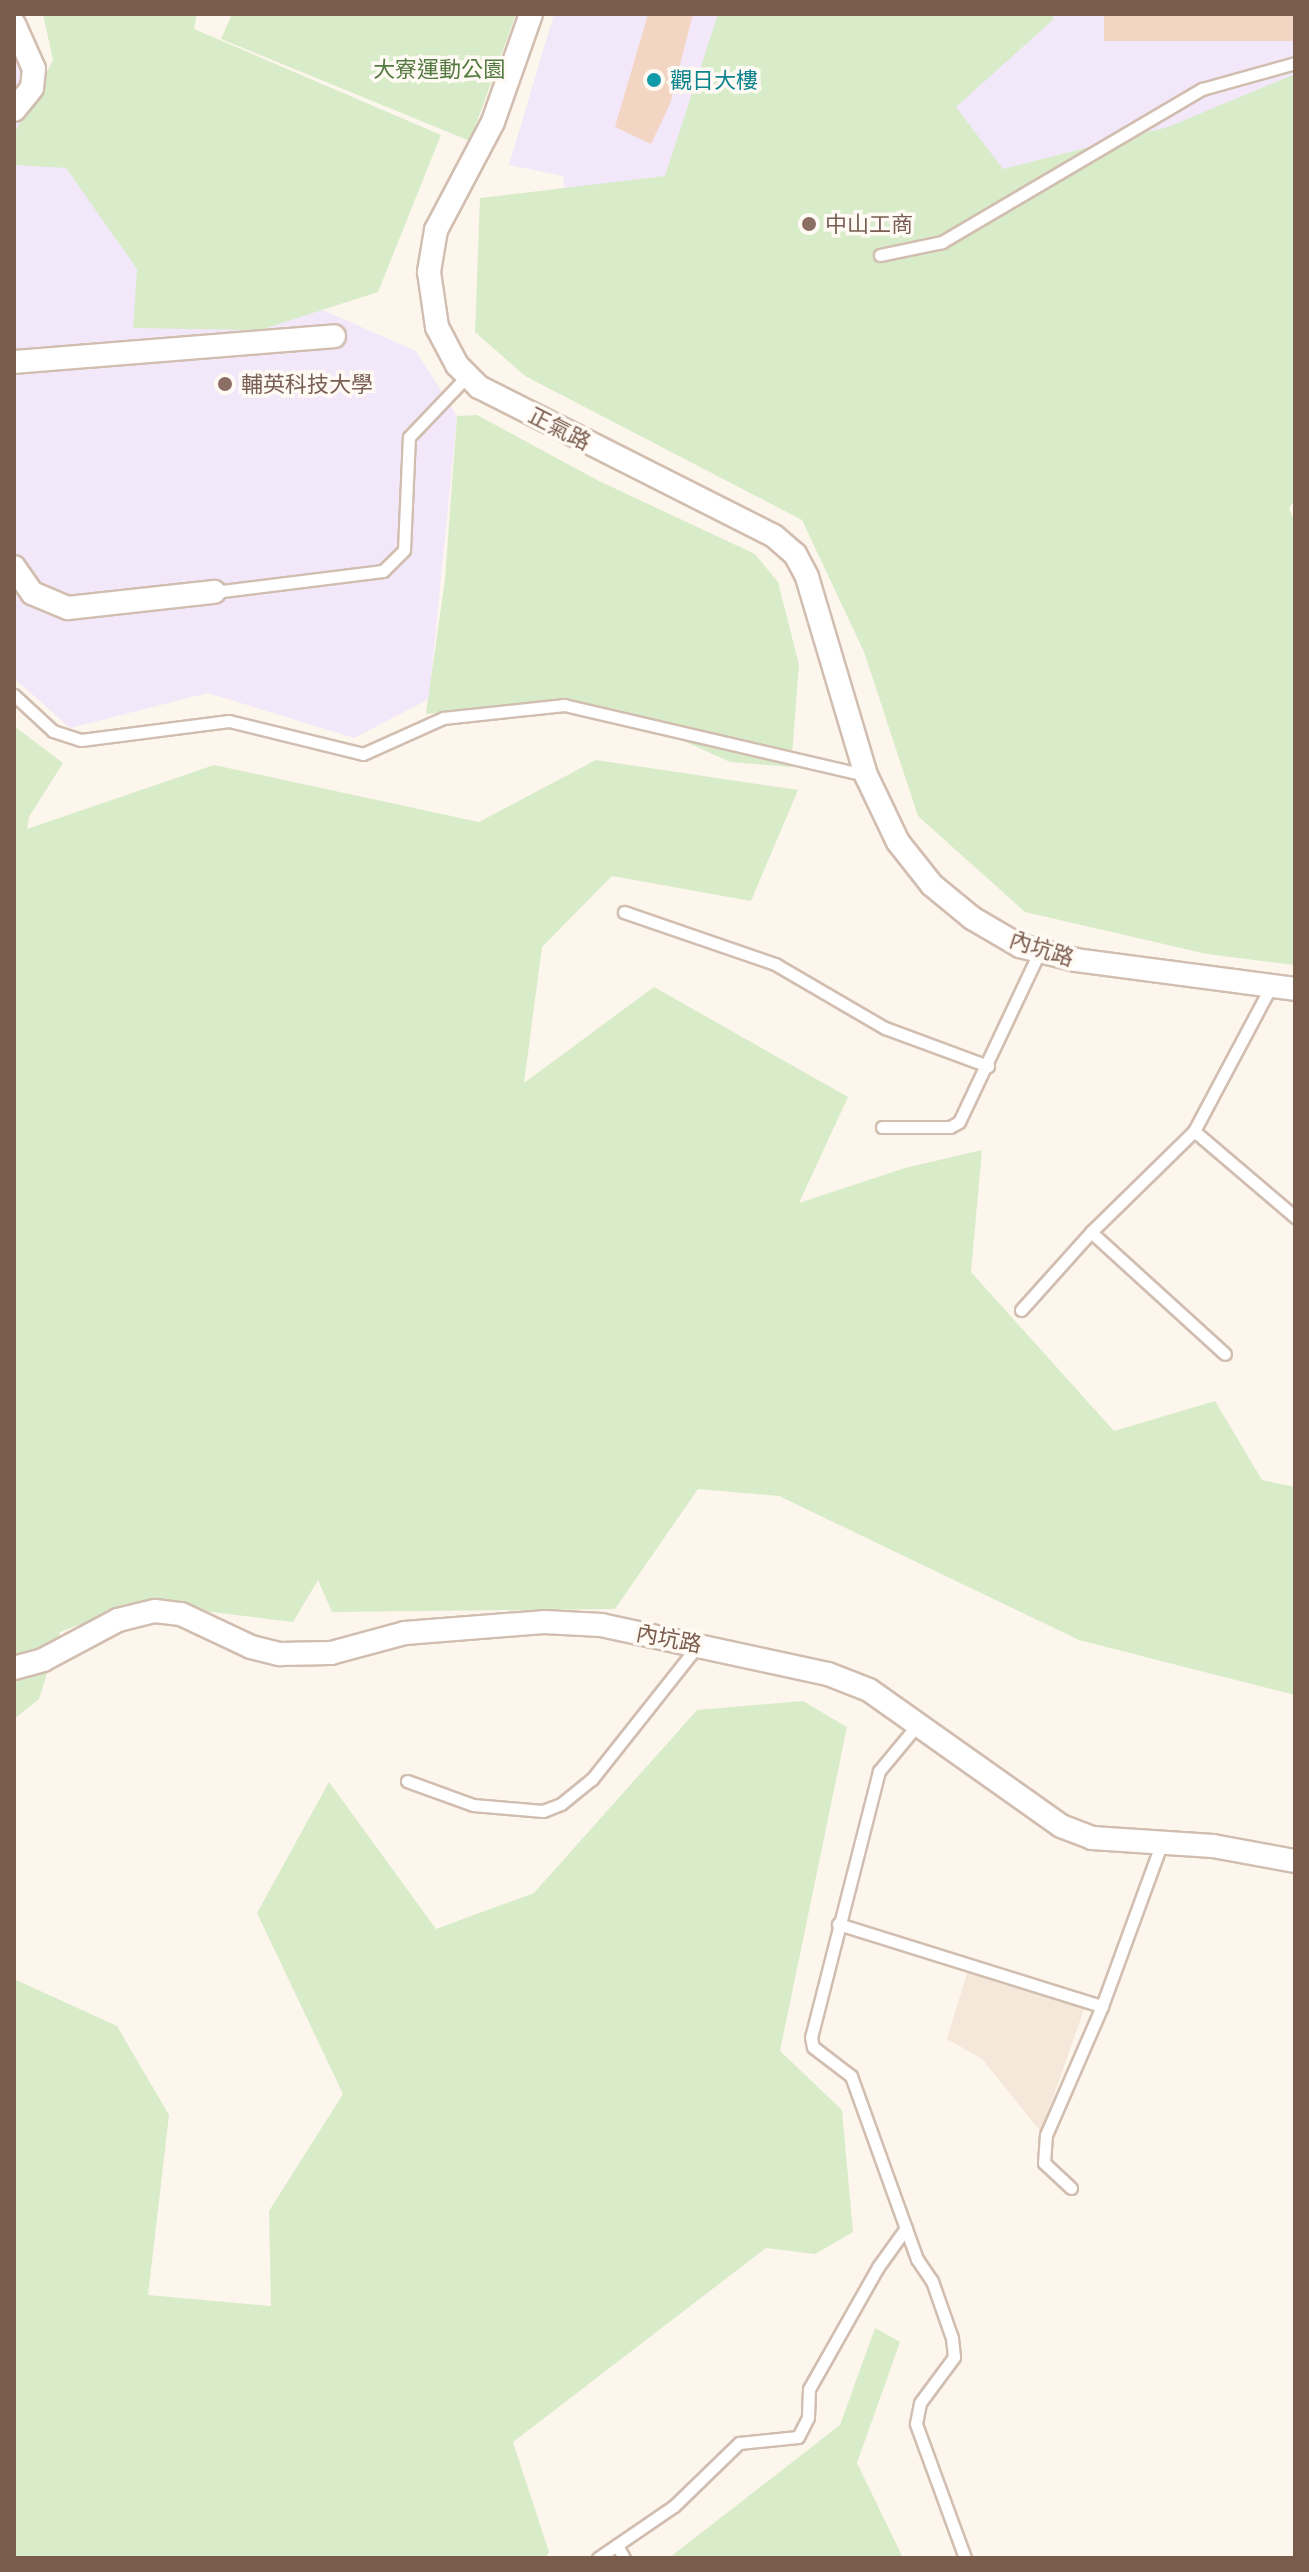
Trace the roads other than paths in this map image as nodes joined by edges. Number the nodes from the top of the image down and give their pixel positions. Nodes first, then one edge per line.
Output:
1 (531, 14) edge
2 (14, 24) edge
3 (1295, 63) edge
4 (14, 110) edge
5 (880, 255) dead end
6 (334, 336) dead end
7 (14, 362) edge
8 (467, 376) junction
9 (14, 567) edge
10 (214, 592) joint
11 (14, 695) edge
12 (866, 775) junction
13 (624, 912) dead end
14 (1040, 951) junction
15 (1271, 986) junction
16 (1295, 989) edge
17 (988, 1066) junction
18 (882, 1127) dead end
19 (1194, 1131) junction
20 (1295, 1217) edge
21 (1091, 1232) junction
22 (1021, 1310) dead end
23 (1225, 1354) dead end
24 (700, 1644) junction
25 (14, 1668) edge
26 (918, 1724) junction
27 (407, 1781) dead end
28 (1162, 1842) junction
29 (1295, 1861) edge
30 (838, 1924) junction
31 (1102, 2006) junction
32 (1071, 2188) dead end
33 (906, 2228) junction
34 (620, 2551) edge
35 (598, 2558) edge
36 (965, 2558) edge

1 - 8 street, 正氣路
2 - 4 street
3 - 5 lane
6 - 7 street
8 - 10 lane
8 - 12 street, 正氣路
9 - 10 street
11 - 12 lane
12 - 14 street, 內坑路
13 - 17 lane
14 - 15 street, 內坑路
14 - 17 lane
15 - 16 street, 內坑路
15 - 19 lane
17 - 18 lane
19 - 20 lane
19 - 21 lane
21 - 22 lane
21 - 23 lane
24 - 25 street, 內坑路
24 - 26 street, 內坑路
24 - 27 lane
26 - 28 street, 內坑路
26 - 30 lane
28 - 29 street, 內坑路
28 - 31 lane
30 - 31 lane
30 - 33 lane
31 - 32 lane
33 - 34 lane
33 - 36 lane
34 - 35 lane

